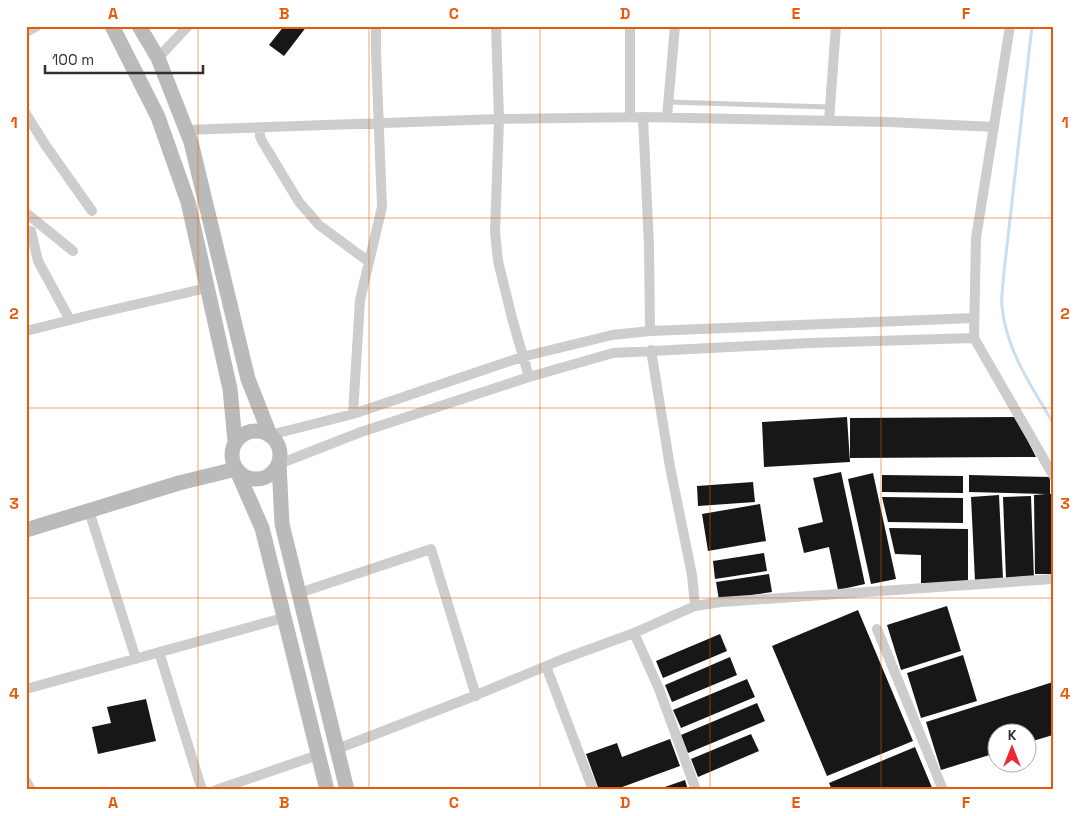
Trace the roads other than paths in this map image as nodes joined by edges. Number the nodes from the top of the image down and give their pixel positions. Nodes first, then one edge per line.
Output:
1 (37, 26) edge
2 (112, 26) edge
3 (139, 26) edge
4 (188, 26) edge
5 (376, 26) edge
6 (496, 26) edge
7 (630, 26) edge
8 (675, 26) edge
9 (836, 26) edge
10 (1010, 26) edge
11 (26, 32) edge
12 (158, 58) junction
13 (669, 102) junction
14 (830, 107) junction
15 (26, 114) edge
16 (643, 116) junction
17 (630, 117) junction
18 (667, 117) junction
19 (499, 119) junction
20 (829, 121) junction
21 (379, 123) junction
22 (994, 127) junction
23 (260, 128) junction
24 (186, 130) junction
25 (92, 211) dead end
26 (26, 213) edge
27 (41, 225) junction
28 (29, 232) edge
29 (73, 251) dead end
30 (369, 262) junction
31 (207, 288) junction
32 (974, 318) junction
33 (70, 320) junction
34 (26, 331) edge
35 (650, 331) junction
36 (974, 338) junction
37 (651, 350) junction
38 (522, 357) junction
39 (529, 377) junction
40 (352, 414) junction
41 (270, 435) junction
42 (235, 441) junction
43 (279, 464) junction
44 (234, 465) junction
45 (1053, 475) edge
46 (89, 511) junction
47 (26, 530) edge
48 (1053, 578) edge
49 (299, 593) junction
50 (695, 606) junction
51 (283, 618) junction
52 (877, 629) dead end
53 (634, 633) junction
54 (159, 652) junction
55 (136, 659) junction
56 (546, 666) junction
57 (26, 689) edge
58 (476, 696) junction
59 (337, 748) junction
60 (318, 755) junction
61 (26, 781) edge
62 (30, 790) edge
63 (202, 790) edge
64 (216, 790) edge
65 (327, 790) edge
66 (347, 790) edge
67 (593, 790) edge
68 (696, 790) edge
69 (943, 790) edge

1 - 11 street
2 - 31 main road
3 - 12 main road
4 - 12 street
5 - 21 street
6 - 19 street
7 - 17 street
8 - 13 street
9 - 14 street
10 - 22 street
12 - 24 main road
13 - 14 lane
13 - 18 street
14 - 20 street
15 - 25 street
16 - 17 street
16 - 18 street
16 - 35 street
17 - 19 street
18 - 20 street
19 - 21 street
19 - 38 street
20 - 22 street
21 - 23 street
21 - 30 street
22 - 32 street
23 - 24 street
23 - 30 street
24 - 41 main road
26 - 27 street
27 - 28 street
27 - 29 street
28 - 33 street
30 - 40 street
31 - 33 street
31 - 42 main road
32 - 35 street
32 - 36 street
33 - 34 street
35 - 38 street
36 - 37 street
36 - 45 street
37 - 39 street
37 - 50 street
38 - 39 street
38 - 40 street
39 - 43 street
40 - 41 street
41 - 42 main road
41 - 43 main road
42 - 44 main road
43 - 44 main road
43 - 49 main road
44 - 46 main road
44 - 51 main road
46 - 47 main road
46 - 55 street
48 - 50 street
49 - 58 street
49 - 59 main road
50 - 53 street
51 - 54 street
51 - 60 main road
52 - 69 street
53 - 56 street
53 - 68 street
54 - 55 street
54 - 63 street
55 - 57 street
56 - 58 street
56 - 67 street
58 - 59 street
59 - 66 main road
60 - 64 street
60 - 65 main road
61 - 62 street

